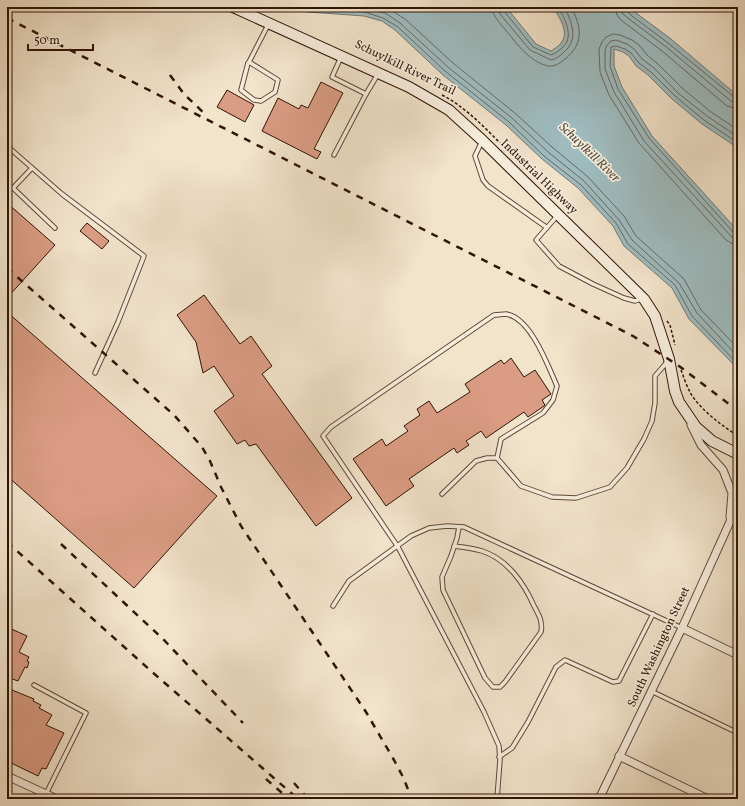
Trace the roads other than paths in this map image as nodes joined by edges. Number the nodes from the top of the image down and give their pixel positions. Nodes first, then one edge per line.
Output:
1 (233, 7) edge
2 (269, 24) junction
3 (341, 56) junction
4 (249, 62) junction
5 (378, 73) junction
6 (366, 94) junction
7 (482, 140) junction
8 (7, 146) edge
9 (334, 155) dead end
10 (32, 168) junction
11 (559, 214) junction
12 (55, 228) dead end
13 (546, 228) junction
14 (644, 298) junction
15 (669, 360) junction
16 (95, 374) dead end
17 (679, 402) junction
18 (738, 454) edge
19 (497, 458) junction
20 (442, 494) dead end
21 (738, 504) edge
22 (738, 511) edge
23 (729, 522) junction
24 (459, 527) junction
25 (454, 546) junction
26 (398, 547) junction
27 (333, 606) dead end
28 (652, 614) junction
29 (682, 628) junction
30 (738, 655) edge
31 (34, 685) dead end
32 (651, 691) junction
33 (738, 733) edge
34 (619, 756) junction
35 (499, 757) junction
36 (7, 776) edge
37 (45, 796) edge
38 (57, 799) edge
39 (497, 799) edge
40 (599, 799) edge
41 (708, 799) edge

1 - 2 street, Industrial Highway
2 - 3 street, Industrial Highway
2 - 4 lane
3 - 5 street, Industrial Highway
3 - 6 lane
4 - 4 lane
5 - 6 lane
5 - 7 street, Industrial Highway
6 - 9 lane
7 - 11 street, Industrial Highway
7 - 13 lane
8 - 10 lane
10 - 12 lane
10 - 16 lane
11 - 13 lane
11 - 14 street, Industrial Highway
13 - 14 lane
14 - 15 street, Industrial Highway
15 - 17 street, Industrial Highway
15 - 19 lane
17 - 18 street, Industrial Highway
17 - 23 street
19 - 20 lane
19 - 26 lane
21 - 23 street, South Washington Street
22 - 23 street
23 - 29 street, South Washington Street
24 - 25 lane
24 - 26 lane
24 - 28 lane
25 - 25 lane
26 - 27 lane
26 - 35 lane
28 - 29 lane
28 - 35 lane
29 - 30 street
29 - 32 street, South Washington Street
31 - 37 lane
32 - 33 lane
32 - 34 street, South Washington Street
34 - 40 street, South Washington Street
34 - 41 street
35 - 39 lane
36 - 37 street
37 - 38 street

